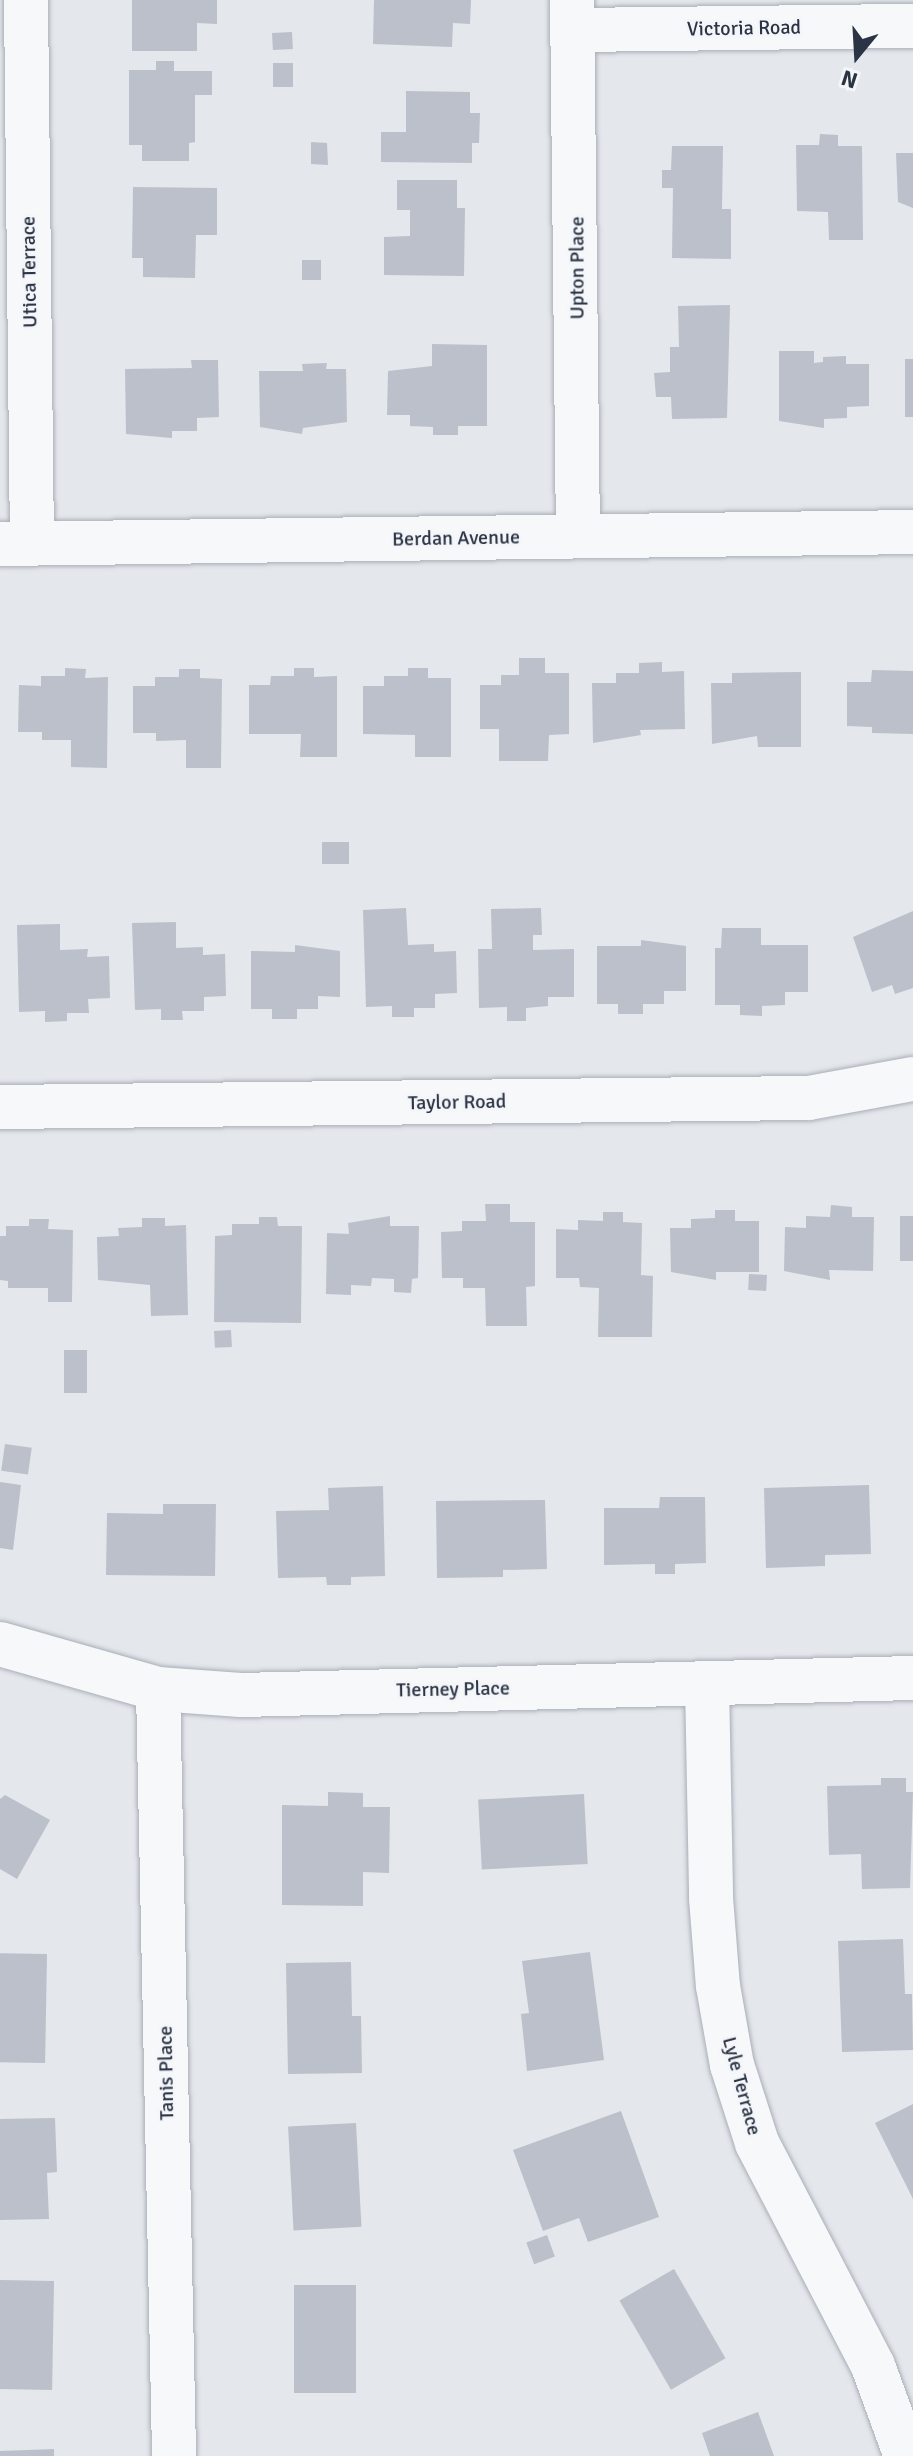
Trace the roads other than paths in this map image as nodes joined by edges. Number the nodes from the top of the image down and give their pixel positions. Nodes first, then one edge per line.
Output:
1 (26, 0) edge
2 (574, 15) edge
3 (913, 26) edge
4 (913, 532) edge
5 (578, 536) junction
6 (16, 543) edge
7 (913, 1079) edge
8 (0, 1107) edge
9 (0, 1644) edge
10 (913, 1678) edge
11 (707, 1683) junction
12 (158, 1689) junction
13 (174, 2456) edge
14 (906, 2456) edge

1 - 6 street, Utica Terrace
2 - 3 street, Victoria Road
2 - 5 street, Upton Place
4 - 5 street, Berdan Avenue
5 - 6 street, Berdan Avenue
7 - 8 street, Taylor Road
9 - 12 street, Tierney Place
10 - 11 street, Tierney Place
11 - 12 street, Tierney Place
11 - 14 street, Lyle Terrace
12 - 13 street, Tanis Place

